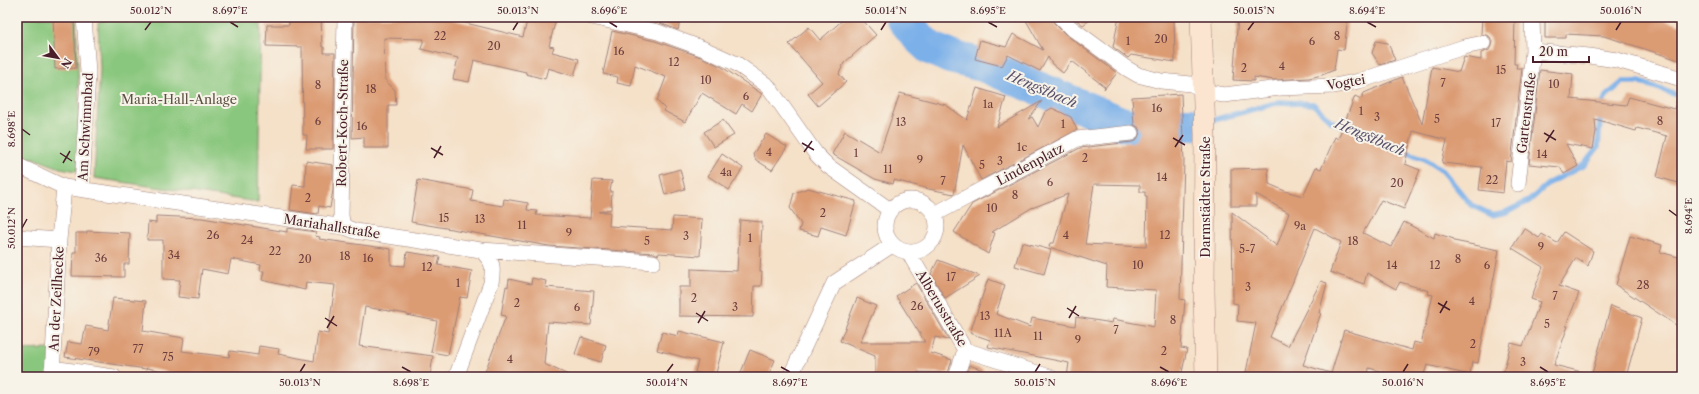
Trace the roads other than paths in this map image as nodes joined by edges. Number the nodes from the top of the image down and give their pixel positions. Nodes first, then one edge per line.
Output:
1 (84, 17) edge
2 (345, 17) edge
3 (592, 17) edge
4 (1060, 17) edge
5 (1201, 17) edge
6 (1532, 17) edge
7 (1483, 43) dead end
8 (1533, 51) junction
9 (1682, 79) edge
10 (1205, 90) junction
11 (1131, 133) dead end
12 (17, 165) edge
13 (1518, 184) dead end
14 (64, 187) junction
15 (82, 189) junction
16 (890, 210) junction
17 (934, 214) junction
18 (345, 227) junction
19 (17, 237) edge
20 (59, 240) junction
21 (892, 245) junction
22 (481, 250) junction
23 (909, 253) junction
24 (653, 262) dead end
25 (965, 350) junction
26 (52, 372) edge
27 (114, 377) edge
28 (456, 377) edge
29 (790, 377) edge
30 (956, 377) edge
31 (1050, 377) edge
32 (1206, 377) edge

1 - 15 street, Am Schwimmbad
2 - 18 street, Robert-Koch-Straße
3 - 16 street
4 - 10 street, Vogtei
5 - 10 street, Darmstädter Straße
6 - 8 street, Gartenstraße
7 - 10 street, Vogtei
8 - 9 street
8 - 13 street, Gartenstraße
10 - 32 street, Darmstädter Straße
11 - 17 street, Lindenplatz
12 - 14 street, Mariahallstraße
14 - 15 street, Mariahallstraße
14 - 20 street
15 - 18 street, Mariahallstraße
16 - 17 street
16 - 21 street
17 - 23 street
18 - 22 street, Mariahallstraße
19 - 20 street, An der Zeilhecke
20 - 26 street, An der Zeilhecke
21 - 23 street
21 - 29 street
22 - 24 street, Mariahallstraße
22 - 28 street
23 - 25 street, Alberusstraße
25 - 30 street
25 - 31 street, Alberusstraße
26 - 27 street

